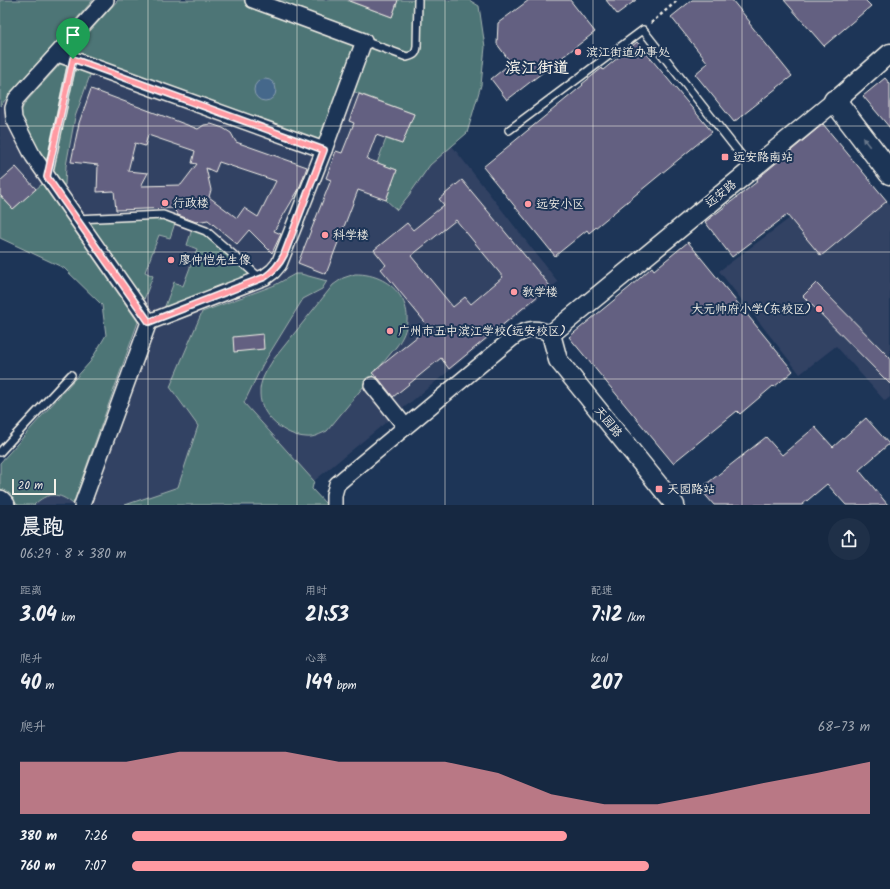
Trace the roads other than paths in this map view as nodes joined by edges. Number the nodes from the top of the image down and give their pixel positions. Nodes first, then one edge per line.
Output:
1 (106, 0) edge
2 (253, 0) edge
3 (418, 0) edge
4 (364, 41) junction
5 (890, 53) edge
6 (58, 54) junction
7 (73, 59) junction
8 (835, 101) junction
9 (509, 130) dead end
10 (324, 150) junction
11 (752, 170) junction
12 (890, 172) edge
13 (47, 177) junction
14 (76, 219) junction
15 (261, 279) junction
16 (149, 322) junction
17 (551, 334) junction
18 (71, 375) dead end
19 (372, 385) dead end
20 (405, 426) junction
21 (0, 452) edge
22 (0, 501) edge
23 (4, 505) edge
24 (82, 505) edge
25 (334, 505) edge
26 (675, 505) edge

1 - 6 street
2 - 4 street
3 - 4 lane
4 - 10 street
5 - 8 street, 远安路
6 - 7 street
6 - 13 street
7 - 10 street
7 - 13 lane
8 - 11 street, 远安路
12 -> 8 highway
9 - 11 lane
10 - 15 street
11 - 17 street, 远安路
13 - 14 street
14 - 15 lane
14 - 16 street
15 - 16 street
16 - 24 street
17 - 20 street
17 - 26 street, 天园路
18 - 21 lane
19 - 20 street
20 - 25 street
22 - 23 main road

